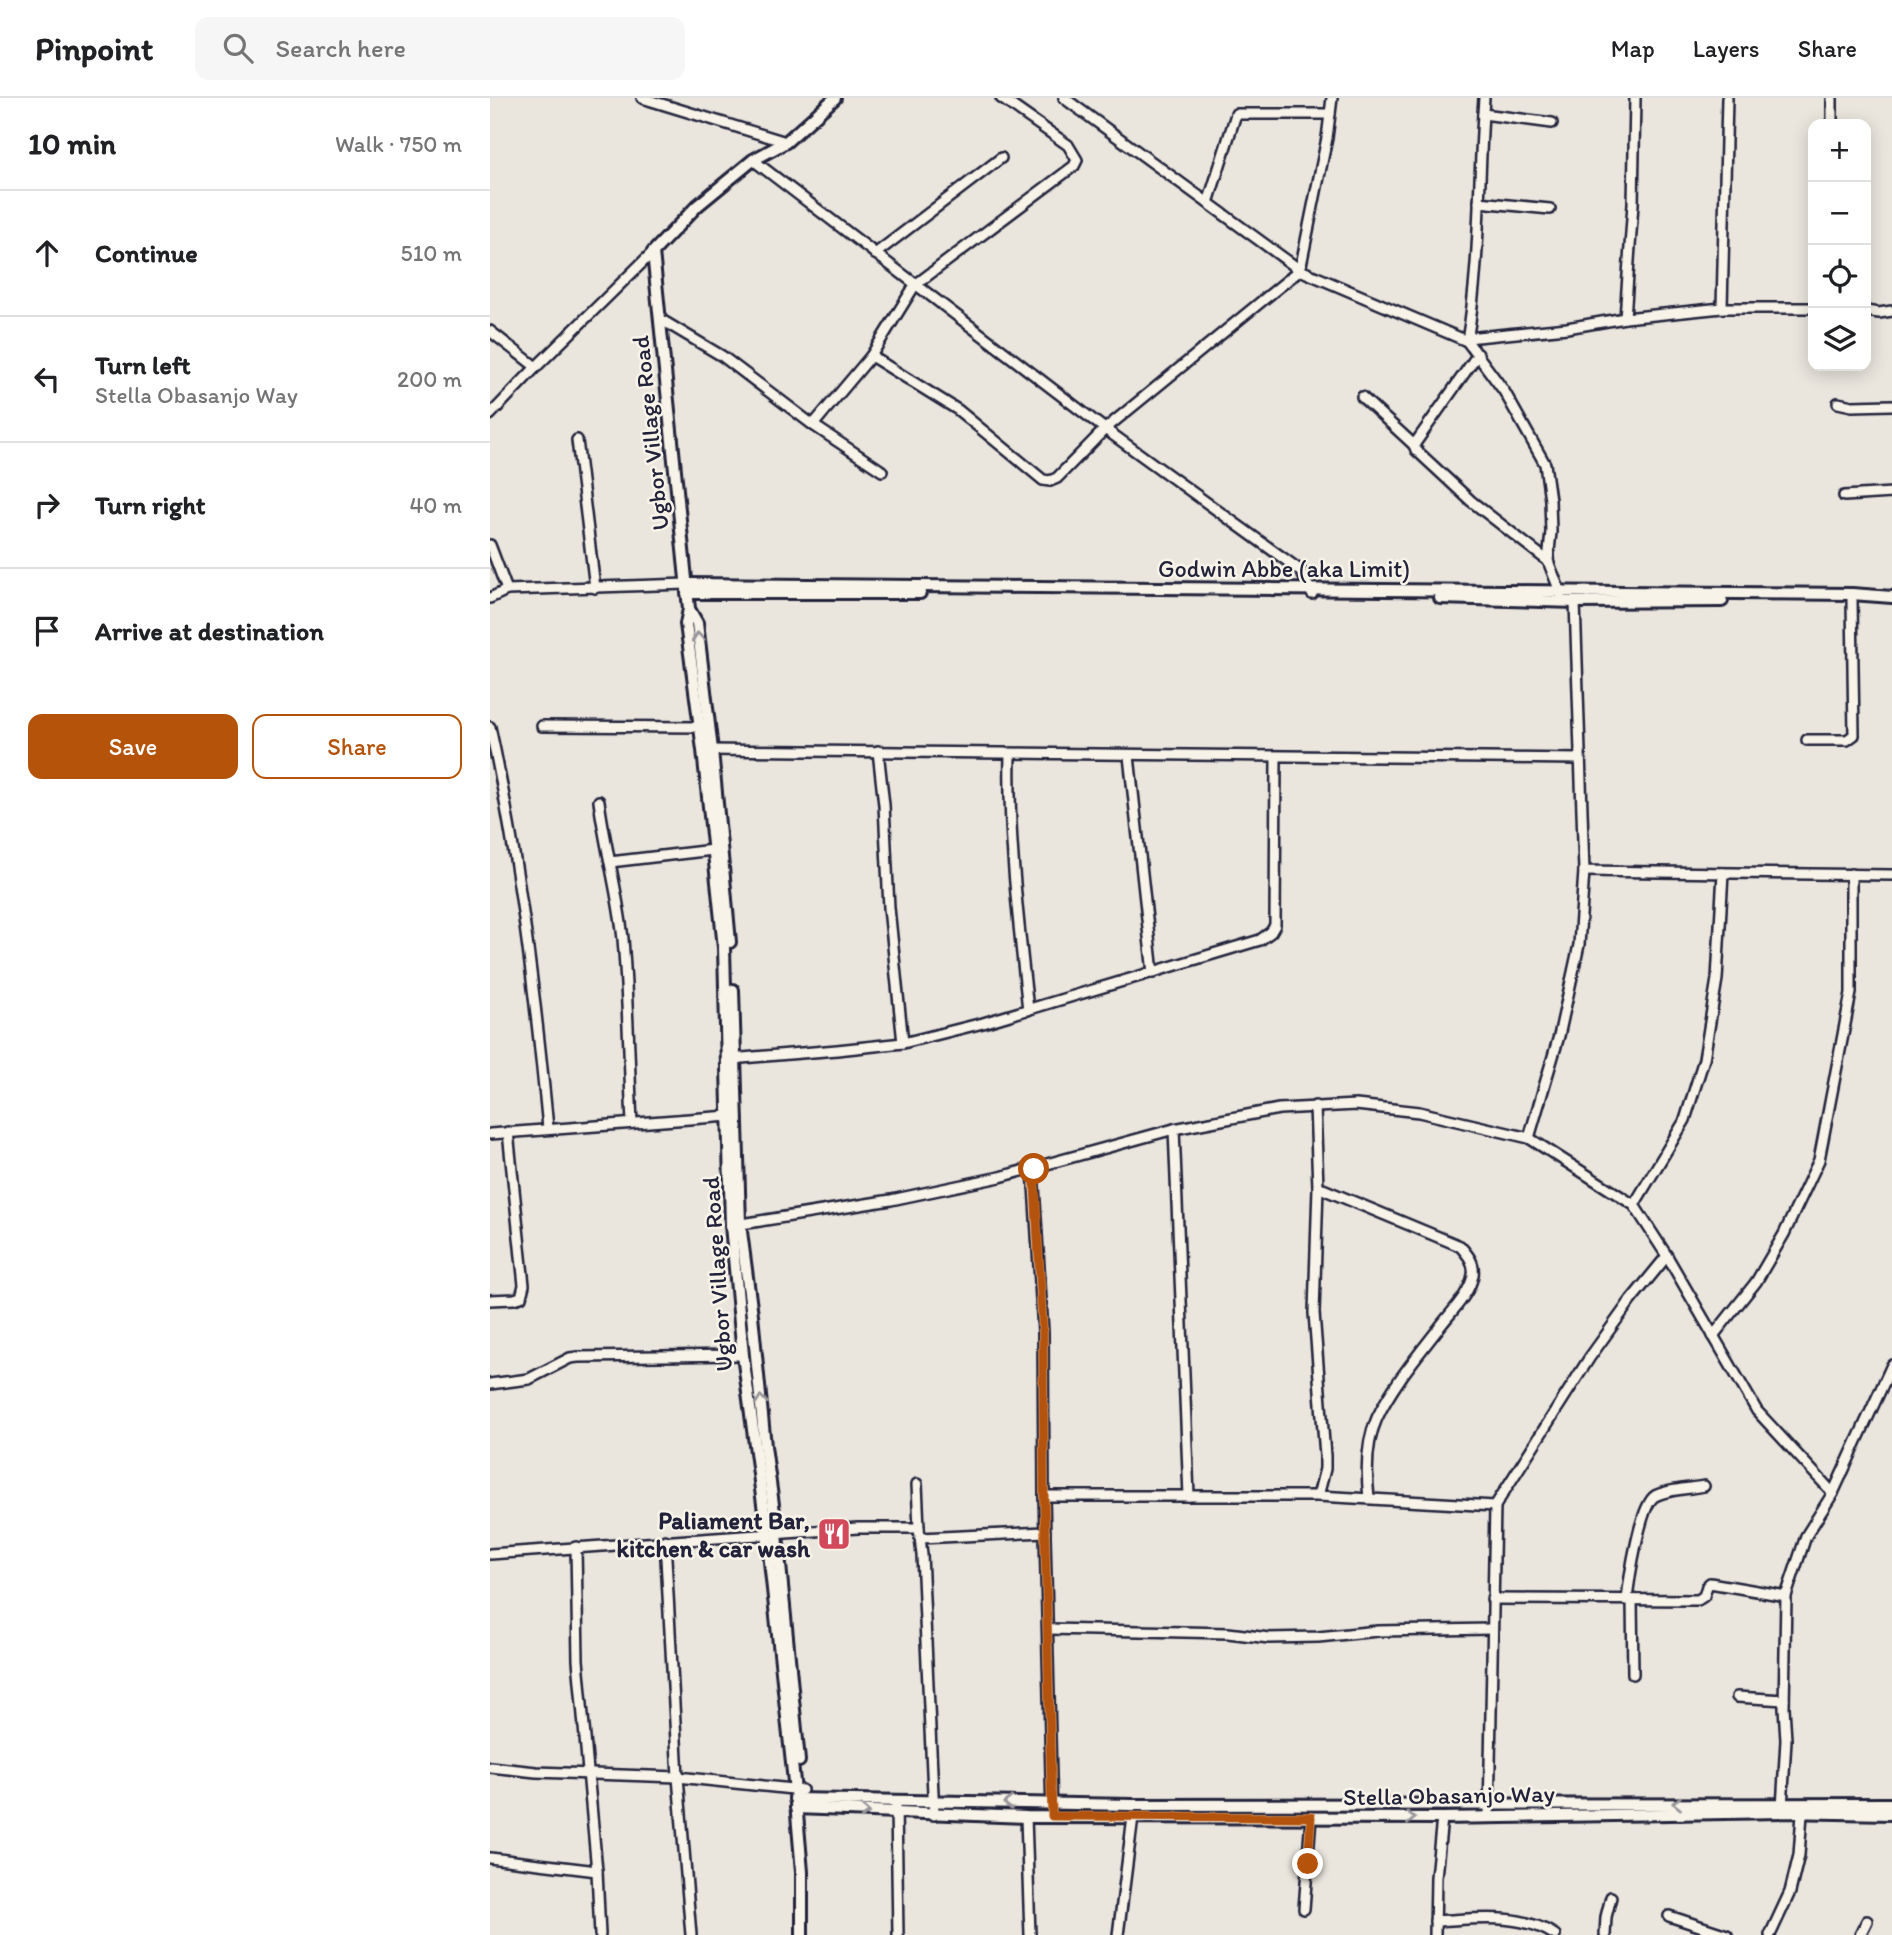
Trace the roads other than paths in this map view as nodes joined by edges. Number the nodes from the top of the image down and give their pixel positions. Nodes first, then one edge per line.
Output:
1 (642, 98) edge
2 (835, 98) edge
3 (1001, 98) edge
4 (1064, 98) edge
5 (1332, 98) edge
6 (1484, 98) edge
7 (1635, 98) edge
8 (1727, 98) edge
9 (1832, 98) edge
10 (1330, 114) junction
11 (1483, 114) junction
12 (1832, 119) edge
13 (1552, 123) dead end
14 (786, 142) junction
15 (1001, 158) dead end
16 (752, 160) junction
17 (1479, 202) junction
18 (1208, 203) junction
19 (1550, 209) dead end
20 (653, 252) junction
21 (875, 254) junction
22 (1300, 270) junction
23 (915, 285) junction
24 (1722, 308) junction
25 (1808, 308) edge
26 (1892, 310) edge
27 (1871, 312) edge
28 (1625, 318) junction
29 (660, 319) junction
30 (490, 331) edge
31 (1467, 340) junction
32 (1478, 354) junction
33 (871, 356) junction
34 (536, 367) junction
35 (1362, 397) dead end
36 (1838, 403) dead end
37 (1892, 405) edge
38 (490, 415) edge
39 (813, 425) junction
40 (1105, 429) junction
41 (577, 440) dead end
42 (1414, 445) junction
43 (881, 471) dead end
44 (1892, 493) edge
45 (1844, 496) dead end
46 (490, 544) edge
47 (1548, 561) junction
48 (595, 588) junction
49 (687, 589) junction
50 (507, 590) junction
51 (1311, 591) junction
52 (1887, 596) edge
53 (490, 598) edge
54 (1566, 598) junction
55 (1852, 600) junction
56 (689, 609) junction
57 (542, 726) dead end
58 (490, 727) edge
59 (699, 727) junction
60 (1807, 740) dead end
61 (708, 750) junction
62 (878, 751) junction
63 (1010, 754) junction
64 (1129, 756) junction
65 (1276, 757) junction
66 (1579, 759) junction
67 (599, 801) dead end
68 (713, 850) junction
69 (610, 862) junction
70 (1584, 871) junction
71 (1723, 873) junction
72 (1851, 874) junction
73 (1892, 876) edge
74 (1153, 973) junction
75 (1028, 1010) junction
76 (903, 1043) junction
77 (732, 1058) junction
78 (1315, 1106) junction
79 (729, 1116) junction
80 (632, 1123) junction
81 (548, 1128) junction
82 (1174, 1129) junction
83 (508, 1132) junction
84 (490, 1133) edge
85 (1529, 1139) junction
86 (1034, 1169) junction
87 (1318, 1187) junction
88 (1634, 1205) junction
89 (735, 1225) junction
90 (1667, 1256) junction
91 (490, 1300) edge
92 (1713, 1336) junction
93 (743, 1356) junction
94 (1892, 1365) edge
95 (490, 1384) edge
96 (916, 1484) dead end
97 (1704, 1486) dead end
98 (1833, 1493) junction
99 (1044, 1496) junction
100 (1189, 1496) junction
101 (1318, 1496) junction
102 (1369, 1498) junction
103 (1495, 1506) junction
104 (1045, 1532) junction
105 (919, 1533) junction
106 (772, 1534) junction
107 (665, 1540) junction
108 (576, 1547) junction
109 (490, 1554) edge
110 (1786, 1596) junction
111 (1492, 1599) junction
112 (1629, 1600) junction
113 (1049, 1629) junction
114 (1492, 1629) junction
115 (1633, 1674) dead end
116 (1737, 1697) dead end
117 (1784, 1700) junction
118 (490, 1767) edge
119 (589, 1774) junction
120 (678, 1777) junction
121 (799, 1799) junction
122 (896, 1801) junction
123 (933, 1802) junction
124 (1052, 1804) junction
125 (1489, 1804) junction
126 (1892, 1804) edge
127 (1782, 1808) junction
128 (896, 1813) junction
129 (1802, 1814) junction
130 (1892, 1814) edge
131 (934, 1815) junction
132 (1052, 1816) junction
133 (1489, 1816) junction
134 (1026, 1817) junction
135 (1133, 1817) junction
136 (1311, 1817) junction
137 (1442, 1818) junction
138 (490, 1858) edge
139 (597, 1871) junction
140 (1611, 1897) dead end
141 (1304, 1909) dead end
142 (1669, 1916) dead end
143 (1435, 1921) junction
144 (1867, 1921) dead end
145 (600, 1935) edge
146 (691, 1935) edge
147 (802, 1935) edge
148 (898, 1935) edge
149 (1030, 1935) edge
150 (1118, 1935) edge
151 (1435, 1935) edge
152 (1555, 1935) edge
153 (1605, 1935) edge
154 (1727, 1935) edge
155 (1770, 1935) edge
156 (1860, 1935) edge

1 - 14 street
2 - 14 street
3 - 23 street
4 - 18 street
5 - 10 street
6 - 11 street
7 - 28 street
8 - 24 street
9 - 12 street
10 - 18 street
10 - 22 street
11 - 13 street
11 - 17 street
14 - 16 street
15 - 21 street
16 - 20 street
16 - 21 street
17 - 19 street
17 - 31 street
18 - 22 street
20 - 29 street, Ugbor Village Road
20 - 34 street
21 - 23 street
22 - 31 street
22 - 40 street
23 - 33 street
23 - 40 street
24 - 25 street
24 - 28 street
26 - 27 street
28 - 31 street
29 - 39 street
29 - 49 street, Ugbor Village Road
30 - 34 street
31 - 32 street
32 - 42 street
32 - 47 street
33 - 39 street
33 - 40 street
34 - 38 street
35 - 42 street
36 - 37 street
39 - 43 street
40 - 51 street
41 - 48 street
42 - 47 street
44 - 45 street
46 - 50 street
47 - 54 street
48 - 49 street
48 - 50 street
49 - 51 street, Godwin Abbe (aka Limit)
49 - 56 street, Ugbor Village Road
50 - 53 street
51 - 54 street, Godwin Abbe (aka Limit)
52 - 54 street, Godwin Abbe (aka Limit)
52 - 55 street, Godwin Abbe (aka Limit)
54 - 55 street, Godwin Abbe (aka Limit)
54 - 66 street
55 - 60 street
56 - 59 street, Ugbor Village Road
61 -> 56 street, Ugbor Village Road
57 - 59 street
58 - 81 street
59 - 61 street, Ugbor Village Road
61 - 62 street
61 - 68 street, Ugbor Village Road
61 - 77 street, Ugbor Village Road
62 - 63 street
62 - 76 street
63 - 64 street
63 - 75 street
64 - 65 street
64 - 74 street
65 - 66 street
65 - 74 street
66 - 70 street
67 - 69 street
68 - 69 street
68 - 77 street, Ugbor Village Road
69 - 80 street
70 - 71 street
70 - 85 street
71 - 72 street
71 - 88 street
72 - 73 street
72 - 92 street
74 - 75 street
75 - 76 street
76 - 77 street
77 - 79 street, Ugbor Village Road
77 - 89 street, Ugbor Village Road
78 - 82 street
78 - 85 street
78 - 87 street
79 - 80 street
79 - 89 street, Ugbor Village Road
80 - 81 street
81 - 83 street
82 - 86 street
82 - 100 street
83 - 84 street
83 - 91 street
85 - 88 street
86 - 89 street
86 - 99 street
87 - 101 street
87 - 102 street
88 - 90 street
89 - 93 street, Ugbor Village Road
106 -> 89 street, Ugbor Village Road
90 - 92 street
90 - 103 street
92 - 98 street
93 - 95 street
93 - 106 street, Ugbor Village Road
94 - 98 street
96 - 105 street
97 - 112 street
98 - 110 street
99 - 100 street
99 - 104 street
100 - 101 street
101 - 102 street
102 - 103 street
103 - 111 street
104 - 105 street
104 - 113 street
105 - 106 street
105 - 123 street
106 - 107 street
106 - 121 street, Ugbor Village Road
107 - 108 street
107 - 120 street
108 - 109 street
108 - 119 street
110 - 112 street
110 - 117 street
111 - 112 street
111 - 114 street
112 - 115 street
113 - 114 street
113 - 124 street
114 - 125 street
116 - 117 street
117 - 127 street
118 - 119 street
119 - 120 street
119 - 139 street
120 - 121 street
120 - 146 street
121 - 122 street
121 -> 128 street, Stella Obasanjo Way
121 - 147 street, Ugbor Village Road
122 - 123 street
122 - 128 street
124 -> 123 street
123 - 131 street
124 - 125 street
124 - 132 street
127 -> 125 street
125 - 133 street
126 - 127 street
127 - 129 street, Stella Obasanjo Way
127 - 133 street, Stella Obasanjo Way
128 - 131 street, Stella Obasanjo Way
128 - 148 street
129 - 130 street, Stella Obasanjo Way
129 - 155 street
131 - 134 street, Stella Obasanjo Way
132 - 134 street, Stella Obasanjo Way
132 - 135 street, Stella Obasanjo Way
133 - 137 street, Stella Obasanjo Way
134 - 149 street
135 - 136 street, Stella Obasanjo Way
135 - 150 street
136 -> 137 street, Stella Obasanjo Way
136 - 141 street
137 - 143 street
138 - 139 street
139 - 145 street
140 - 153 street
142 - 154 street
143 - 151 street
143 - 152 street
144 - 156 street

